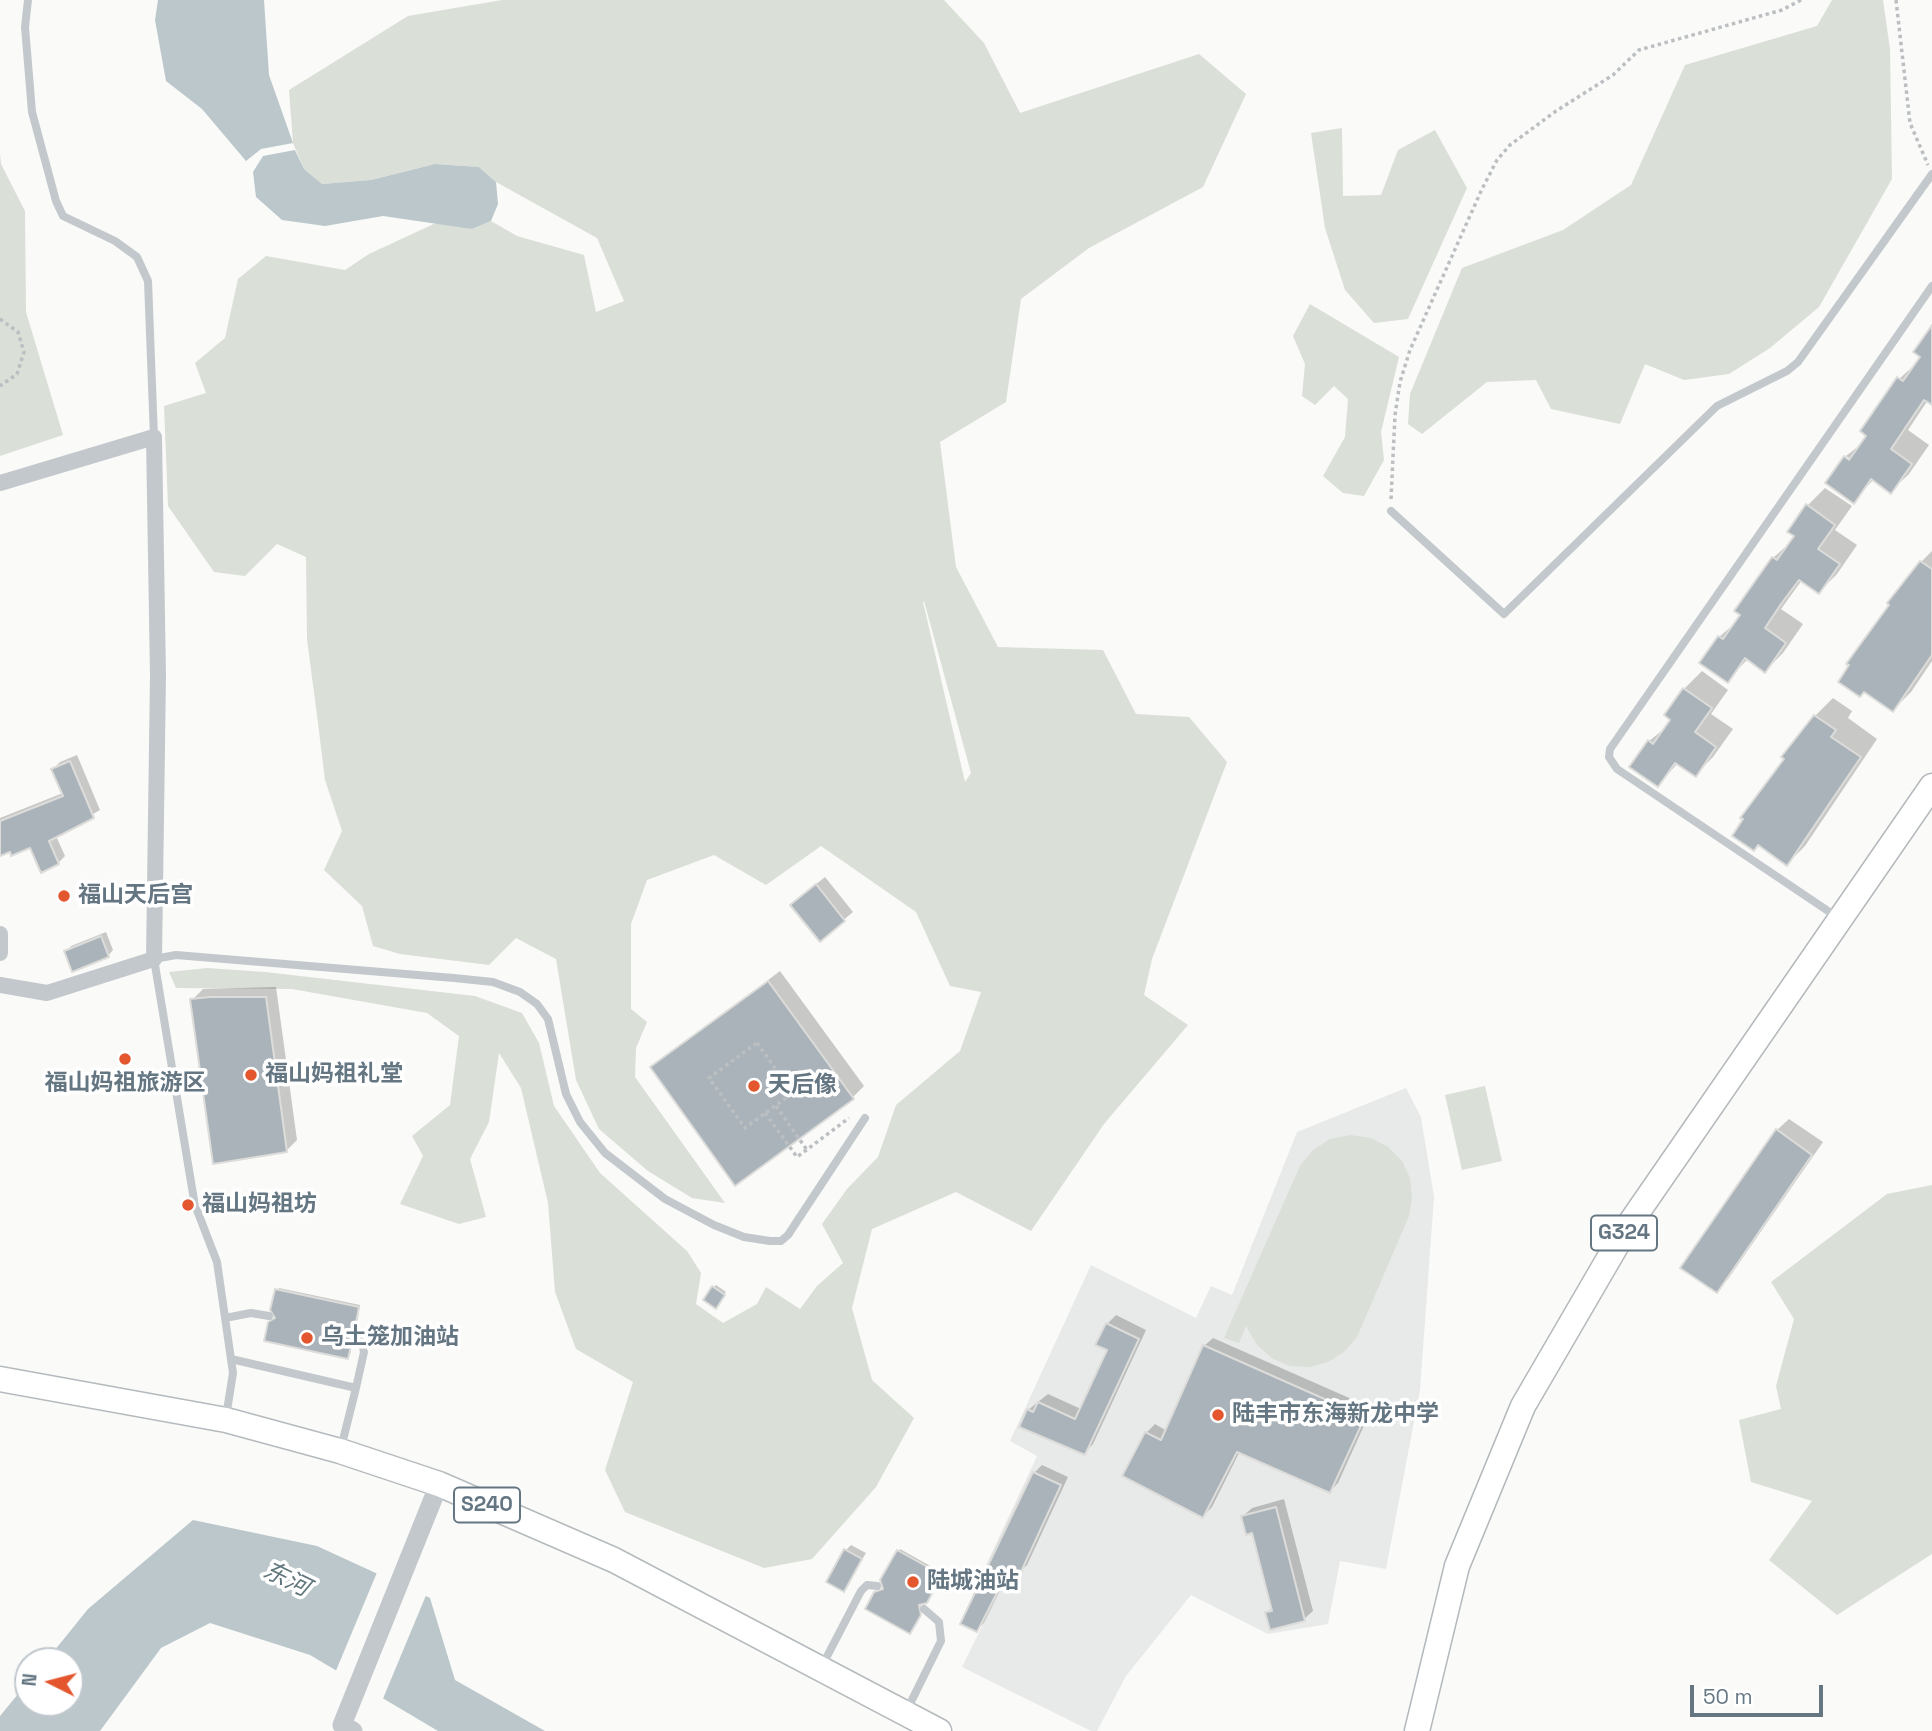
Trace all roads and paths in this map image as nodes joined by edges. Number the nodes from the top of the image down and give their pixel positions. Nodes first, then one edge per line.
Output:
1 (28, 0) edge
2 (1801, 0) edge
3 (1896, 0) edge
4 (1932, 174) edge
5 (1932, 286) edge
6 (0, 319) edge
7 (0, 386) edge
8 (154, 437) junction
9 (0, 483) edge
10 (1391, 511) joint
11 (1932, 786) edge
12 (1839, 918) junction
13 (0, 934) edge
14 (0, 953) edge
15 (154, 959) junction
16 (0, 985) edge
17 (775, 1105) junction
18 (765, 1113) junction
19 (863, 1121) joint
20 (807, 1150) junction
21 (269, 1316) dead end
22 (225, 1318) junction
23 (354, 1334) dead end
24 (231, 1359) junction
25 (0, 1379) edge
26 (356, 1388) junction
27 (226, 1420) junction
28 (340, 1451) junction
29 (439, 1484) junction
30 (877, 1586) dead end
31 (924, 1609) dead end
32 (821, 1669) junction
33 (905, 1714) junction
34 (353, 1731) edge
35 (939, 1731) edge
36 (1417, 1731) edge

1 - 8 lane
2 - 10 path
3 - 4 path
4 - 10 lane
5 - 12 lane
6 - 7 path
8 - 9 street
8 - 15 street
11 - 12 main road, G324
12 - 36 main road, G324
13 - 14 street
15 - 16 street
15 - 19 lane
15 - 22 lane
17 - 18 path
17 - 18 path
17 - 20 path
18 - 20 path
19 - 20 path
21 - 22 lane
22 - 24 lane
23 - 26 lane
24 - 26 lane
24 - 27 lane
25 - 27 main road, S240
26 - 28 lane
27 - 28 main road, S240
28 - 29 main road, S240
29 - 32 main road, S240
29 - 34 street
30 - 32 lane
31 - 33 lane
32 - 33 main road, S240
33 - 35 main road, S240

